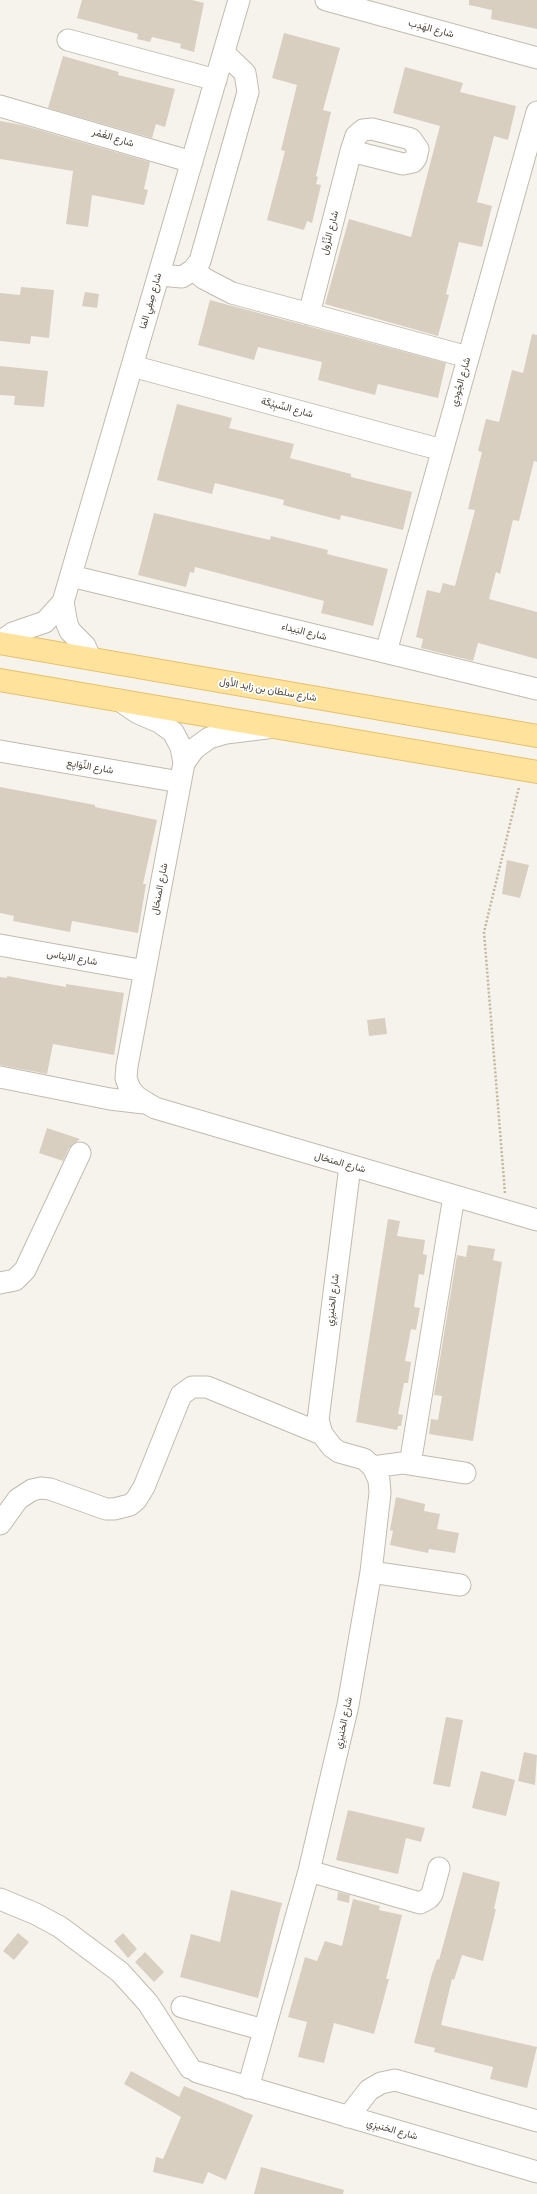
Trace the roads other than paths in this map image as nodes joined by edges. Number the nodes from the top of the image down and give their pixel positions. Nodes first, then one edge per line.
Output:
1 (239, 0) edge
2 (326, 0) edge
3 (68, 40) dead end
4 (224, 53) junction
5 (537, 58) edge
6 (216, 80) junction
7 (0, 106) edge
8 (537, 112) edge
9 (351, 151) dead end
10 (192, 162) junction
11 (193, 270) junction
12 (159, 276) junction
13 (308, 314) junction
14 (468, 357) junction
15 (132, 366) junction
16 (442, 450) junction
17 (71, 576) junction
18 (63, 602) junction
19 (0, 642) edge
20 (386, 652) junction
21 (90, 659) junction
22 (0, 680) edge
23 (537, 689) edge
24 (119, 700) junction
25 (274, 727) junction
26 (537, 736) edge
27 (0, 751) edge
28 (530, 770) edge
29 (182, 772) junction
30 (0, 944) edge
31 (145, 971) junction
32 (0, 1077) edge
33 (144, 1103) junction
34 (80, 1153) dead end
35 (350, 1166) junction
36 (454, 1196) junction
37 (537, 1220) edge
38 (0, 1283) edge
39 (322, 1434) junction
40 (411, 1459) junction
41 (373, 1467) junction
42 (465, 1473) dead end
43 (0, 1524) edge
44 (371, 1572) junction
45 (460, 1585) dead end
46 (439, 1868) dead end
47 (309, 1871) junction
48 (0, 1899) edge
49 (182, 2007) dead end
50 (264, 2030) junction
51 (248, 2088) junction
52 (348, 2117) junction
53 (537, 2121) edge
54 (537, 2172) edge

1 - 4 street, شارع صِفِي المَا
2 - 5 street, شارع الهَدِب
3 - 6 street
4 - 6 street, شارع صِفِي المَا
4 - 11 street
6 - 10 street, شارع صِفِي المَا
7 - 10 street, شارع الغَمْر
8 - 14 street, شارع الجُودِي
9 - 13 street, شارع النِّزُول
10 - 12 street, شارع صِفِي المَا
11 - 12 street
11 - 13 street
12 - 15 street, شارع صِفِي المَا
13 - 14 street
14 - 16 street, شارع الجُودِي
15 - 16 street, شارع السِّبِيْكَة
15 - 17 street, شارع صِفِي المَا
16 - 20 street, شارع الجُودِي
17 - 18 street, شارع صِفِي المَا
17 - 20 street, شارع البَيداء
18 - 19 street, شارع صِفِي المَا
18 - 21 street, شارع صِفِي المَا
19 - 21 main road, شارع سلطان بن زايد الأول
20 - 23 street, شارع البَيداء
21 - 26 main road, شارع سلطان بن زايد الأول
22 - 24 main road
24 - 25 main road
24 - 29 street, شارع المنخال
25 - 28 main road
25 - 29 street, شارع المنخال
27 - 29 street, شارع النِّوَايِع
29 - 31 street, شارع المنخال
30 - 31 street, شارع الايناس
31 - 33 street, شارع المنخال
32 - 33 street, شارع المنخال
33 - 35 street, شارع المنخال
34 - 38 street
35 - 36 street, شارع المنخال
35 - 39 street, شارع الخنيزِي
36 - 37 street, شارع المنخال
36 - 40 street
39 - 41 street
39 - 43 street
40 - 41 street
40 - 42 street
41 - 44 street, شارع الخنيزِي
44 - 45 street
44 - 47 street, شارع الخنيزِي
46 - 47 street
47 - 50 street, شارع الخنيزِي
48 - 51 street, شارع الخنيزِي
49 - 50 street
50 - 51 street, شارع الخنيزِي
51 - 52 street, شارع الخنيزِي
52 - 53 street
52 - 54 street, شارع الخنيزِي

